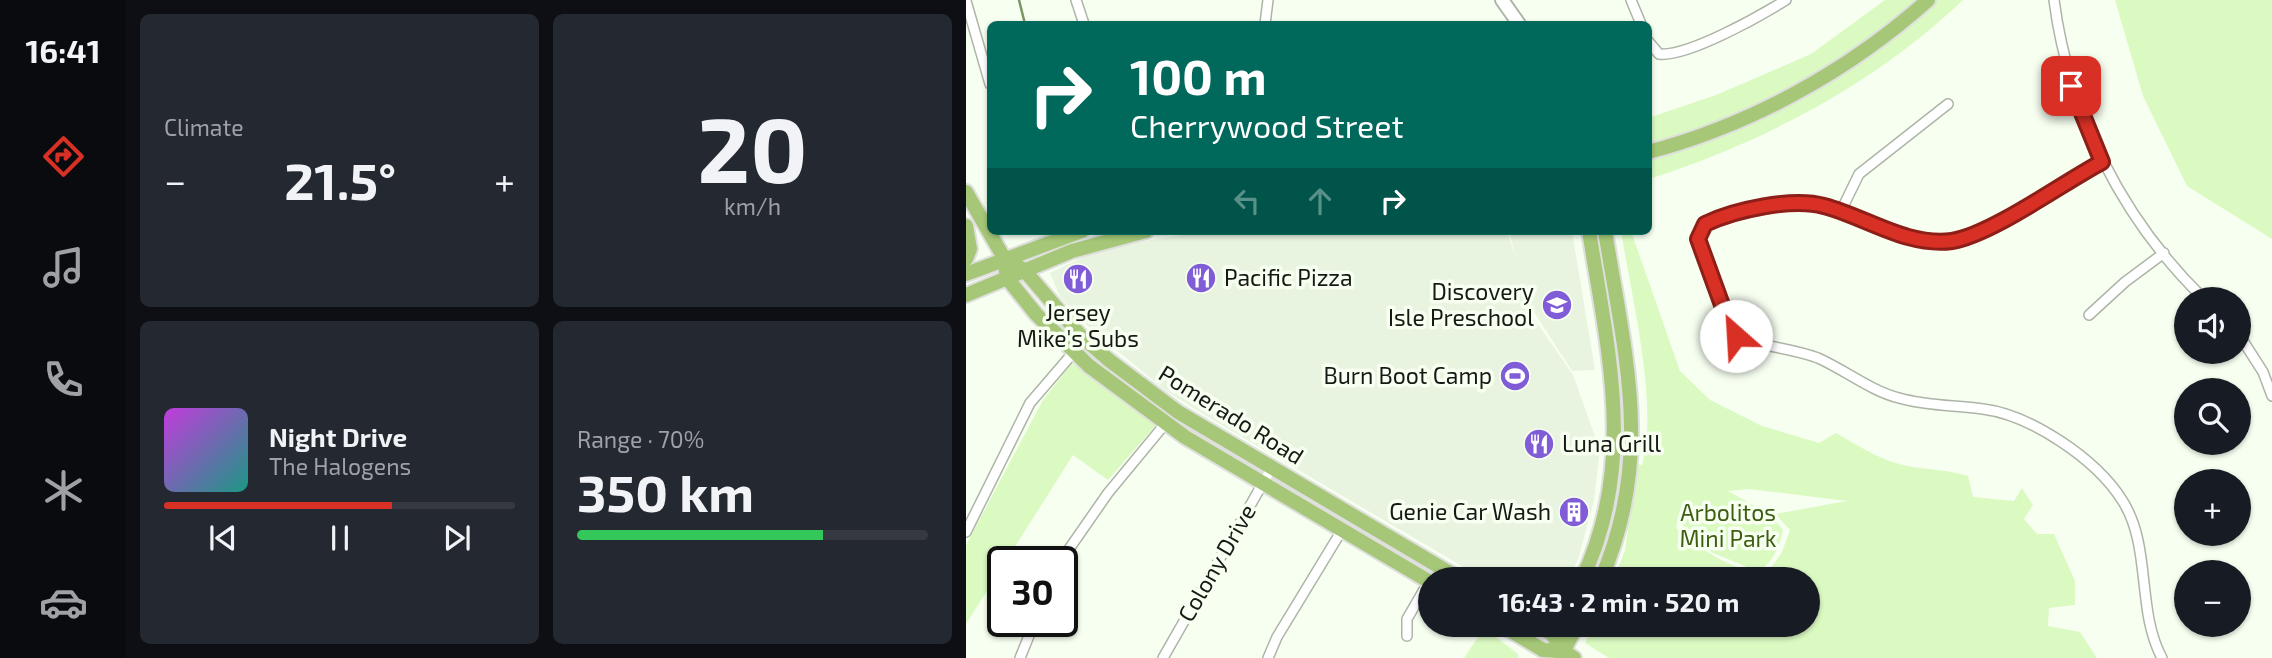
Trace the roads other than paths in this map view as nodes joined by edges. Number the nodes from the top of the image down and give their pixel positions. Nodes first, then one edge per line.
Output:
1 (1076, 0) edge
2 (1269, 0) edge
3 (1502, 0) edge
4 (1631, 0) edge
5 (1786, 0) edge
6 (1928, 0) edge
7 (2054, 0) edge
8 (966, 1) edge
9 (1083, 21) edge
10 (1266, 21) edge
11 (1517, 21) edge
12 (1640, 21) edge
13 (1652, 46) edge
14 (987, 68) edge
15 (1948, 104) dead end
16 (1652, 151) edge
17 (2102, 162) junction
18 (966, 192) edge
19 (1841, 211) junction
20 (966, 226) edge
21 (987, 228) edge
22 (991, 235) edge
23 (1070, 235) edge
24 (1131, 235) edge
25 (1590, 235) edge
26 (1606, 235) edge
27 (2164, 253) junction
28 (1004, 258) junction
29 (966, 259) edge
30 (1024, 270) junction
31 (966, 274) edge
32 (1007, 278) junction
33 (2194, 287) edge
34 (966, 295) edge
35 (2089, 315) dead end
36 (1085, 340) junction
37 (1074, 351) junction
38 (2251, 354) edge
39 (2272, 396) edge
40 (1165, 424) junction
41 (1271, 469) junction
42 (1263, 483) junction
43 (970, 515) edge
44 (1342, 530) junction
45 (966, 532) edge
46 (1071, 546) edge
47 (1439, 567) edge
48 (1586, 567) edge
49 (1605, 567) edge
50 (1418, 574) edge
51 (1418, 601) edge
52 (1407, 636) dead end
53 (1029, 637) edge
54 (1517, 637) edge
55 (1550, 637) edge
56 (1557, 637) edge
57 (1572, 637) edge
58 (1540, 654) edge
59 (1565, 656) edge
60 (1020, 658) edge
61 (1163, 658) edge
62 (1268, 658) edge
63 (2162, 658) edge

1 - 9 street
2 - 10 street
3 - 11 street
4 - 12 street
5 - 13 street
6 - 16 main road
7 - 17 street
8 - 14 street
15 - 19 street
17 - 19 street
17 - 27 street
18 - 21 main road, Pomerado Road
19 - 63 street
20 - 29 main road
22 - 28 main road, Pomerado Road
23 - 28 main road
24 - 30 main road
25 - 48 main road
26 - 49 main road
27 - 33 street
27 - 35 street
28 - 30 main road, Pomerado Road
28 - 31 main road
28 - 32 main road, Pomerado Road
30 - 32 main road
30 - 36 main road, Pomerado Road
32 - 34 main road
32 - 37 main road, Pomerado Road
36 - 37 street
36 - 41 main road, Pomerado Road
37 - 40 main road, Pomerado Road
37 - 43 street
38 - 39 street
40 - 42 main road, Pomerado Road
40 - 46 street
41 - 42 street, Colony Drive
41 - 47 main road, Pomerado Road
42 - 44 main road, Pomerado Road
42 - 61 street, Colony Drive
43 - 45 street
44 - 50 main road, Pomerado Road
44 - 62 street
51 - 52 street
53 - 60 street
54 - 58 main road
55 - 58 main road
56 - 59 main road
57 - 59 main road
58 - 59 main road

